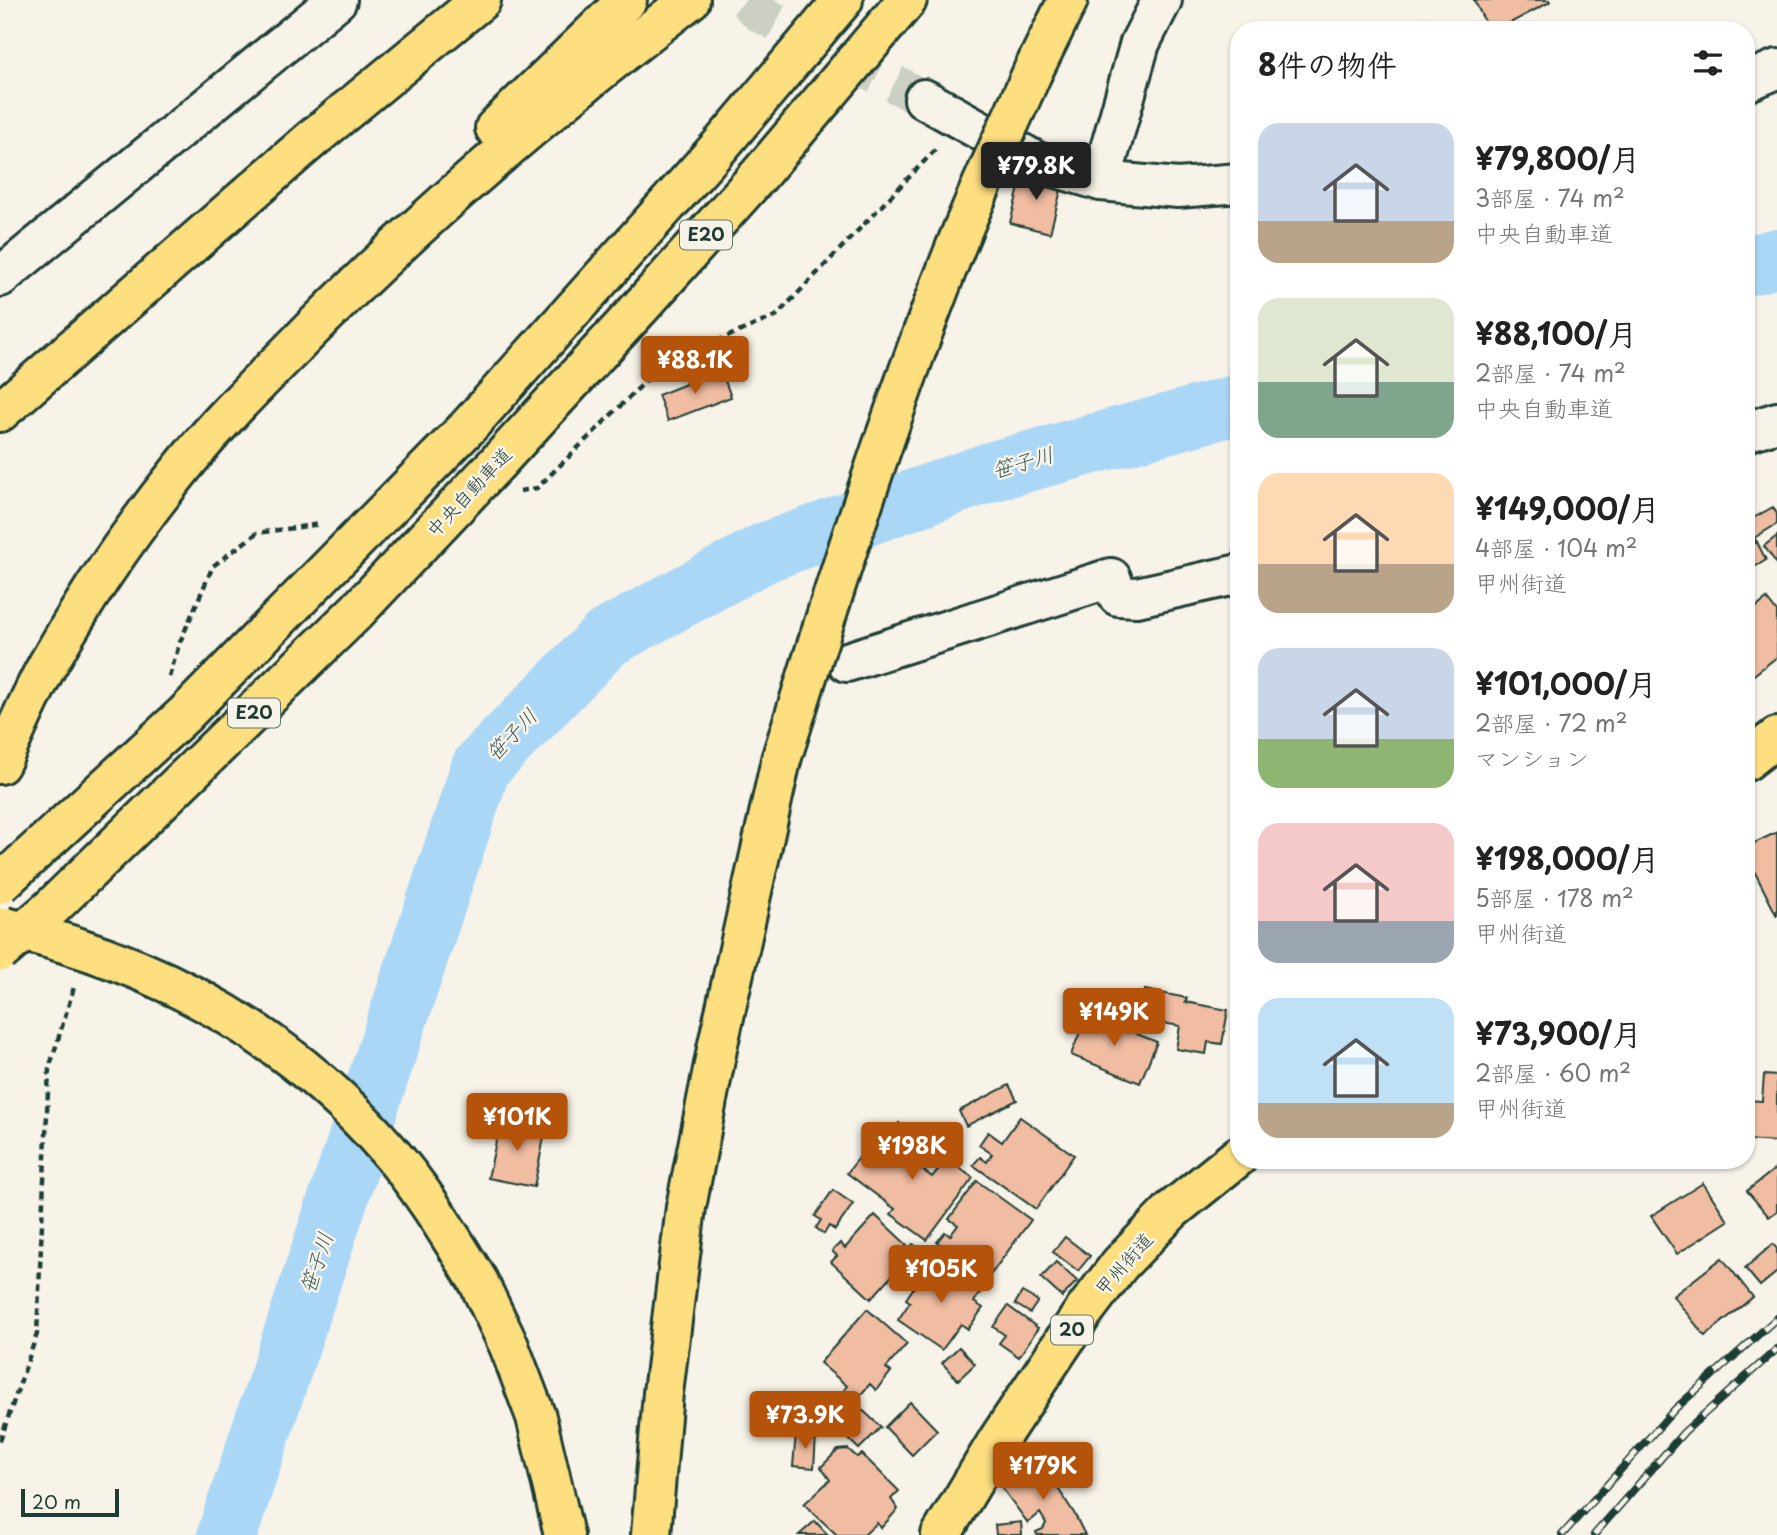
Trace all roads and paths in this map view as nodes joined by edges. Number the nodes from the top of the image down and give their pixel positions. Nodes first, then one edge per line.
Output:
1 (337, 0) edge
2 (481, 0) edge
3 (627, 0) edge
4 (690, 0) edge
5 (843, 0) edge
6 (907, 0) edge
7 (1068, 0) edge
8 (1162, 0) edge
9 (1777, 69) edge
10 (1755, 78) edge
11 (924, 99) tunnel mouth
12 (964, 121) junction
13 (1101, 181) junction
14 (1230, 184) edge
15 (0, 277) edge
16 (0, 412) edge
17 (1777, 422) edge
18 (1755, 429) edge
19 (185, 463) junction
20 (503, 478) junction
21 (324, 523) dead end
22 (1230, 576) edge
23 (847, 662) dead end
24 (168, 682) dead end
25 (1777, 737) edge
26 (1755, 754) edge
27 (0, 764) edge
28 (0, 884) edge
29 (0, 925) edge
30 (0, 952) edge
31 (78, 976) dead end
32 (1230, 1163) edge
33 (0, 1441) edge
34 (564, 1535) edge
35 (652, 1535) edge
36 (942, 1535) edge

1 - 15 street
2 - 16 highway
3 - 19 highway
4 - 19 highway
5 - 28 highway, E20, bridge
6 - 20 highway, 中央自動車道 / E20
7 - 35 highway, bridge
8 - 13 street
9 - 10 street
11 - 12 street
12 - 13 street
12 - 20 path
13 - 14 street
17 - 18 street
19 - 27 highway
20 - 30 highway, 中央自動車道 / E20, bridge
21 - 24 path
22 - 23 street
25 - 26 highway
29 - 34 highway, bridge
31 - 33 path
32 - 36 highway, 甲州街道 / 20

